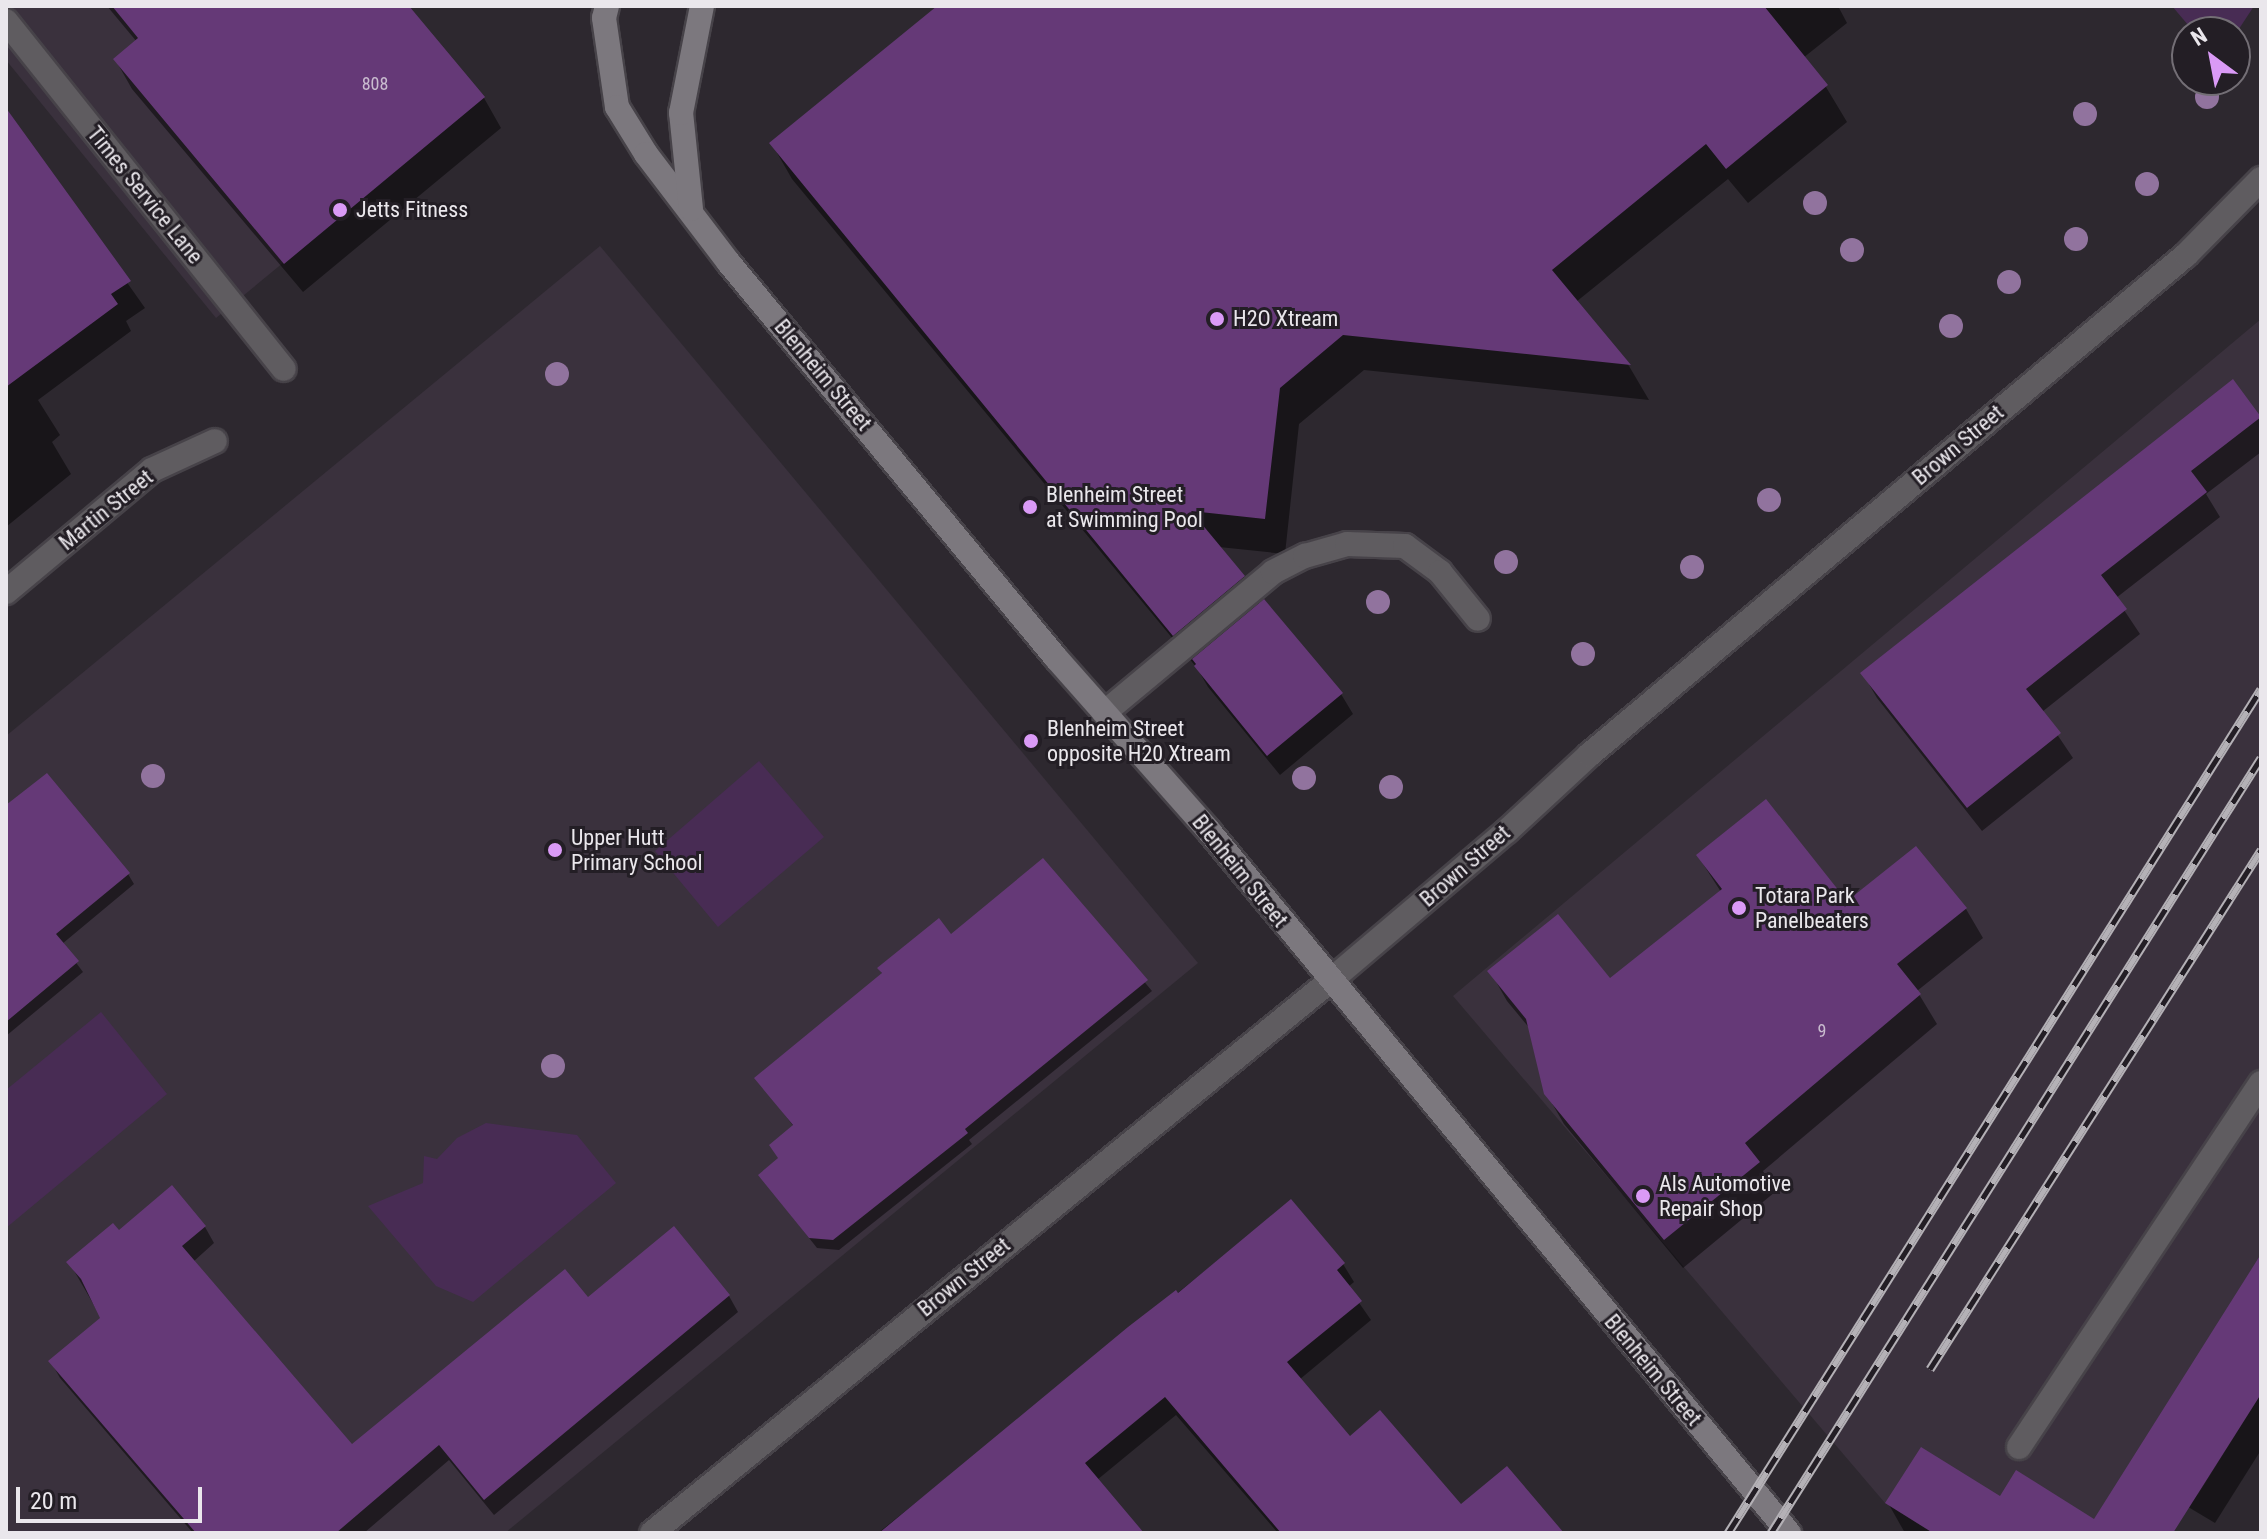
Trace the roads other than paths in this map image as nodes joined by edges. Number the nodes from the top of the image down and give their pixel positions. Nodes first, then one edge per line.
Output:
1 (607, 6) edge
2 (702, 6) edge
3 (6, 21) edge
4 (2261, 179) edge
5 (691, 209) junction
6 (284, 369) dead end
7 (215, 441) dead end
8 (6, 592) edge
9 (1478, 619) dead end
10 (1104, 713) junction
11 (1330, 981) junction
12 (2261, 1083) edge
13 (2019, 1447) dead end
14 (652, 1533) edge
15 (1789, 1533) edge

1 - 5 street, Blenheim Street
2 - 5 street, Blenheim Street
3 - 6 street, Times Service Lane
4 - 11 street, Brown Street
5 - 10 street, Blenheim Street
7 - 8 street, Martin Street
9 - 10 street
10 - 11 street, Blenheim Street
11 - 14 street, Brown Street
11 - 15 street, Blenheim Street
12 - 13 street

